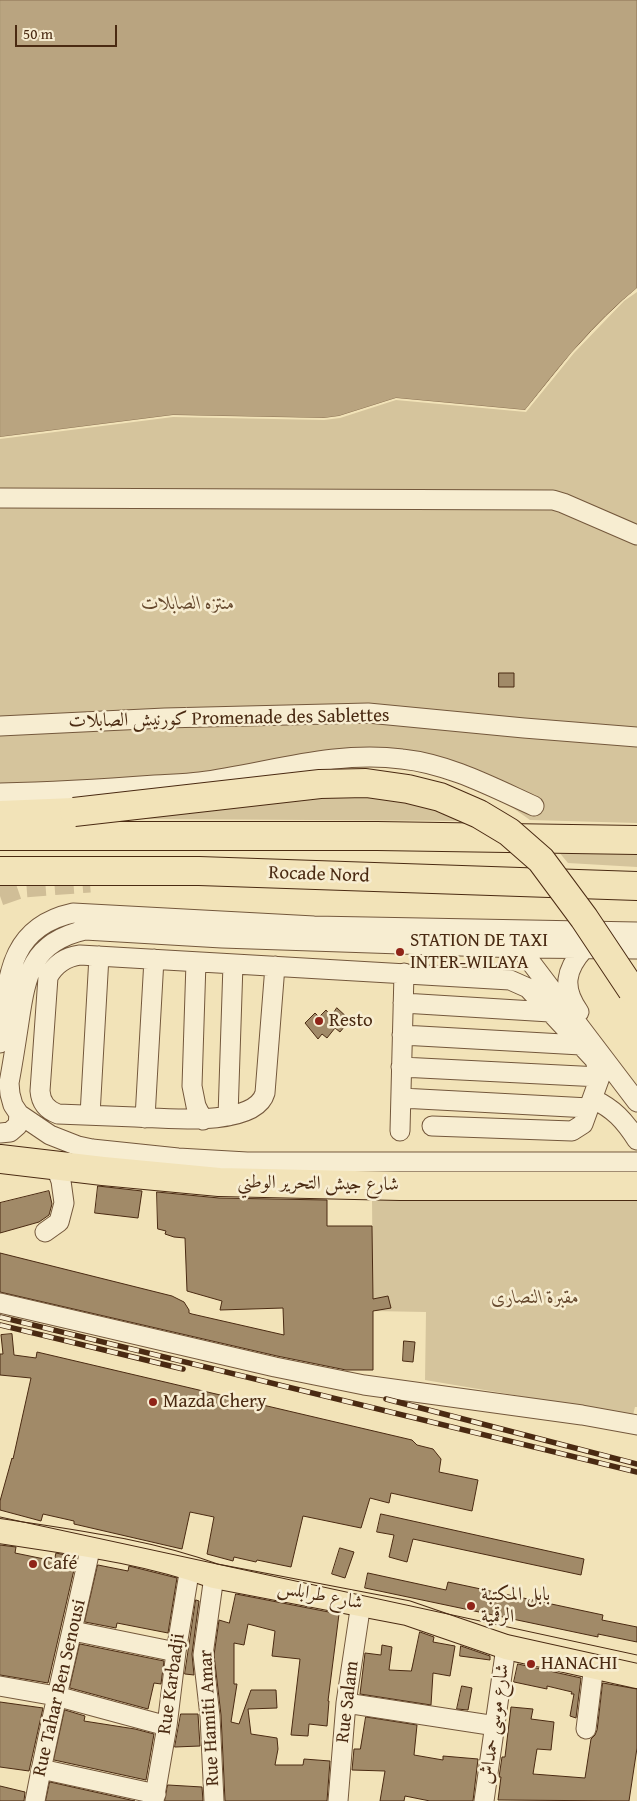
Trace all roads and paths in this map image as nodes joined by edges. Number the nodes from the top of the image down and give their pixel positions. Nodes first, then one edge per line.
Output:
1 (0, 498) edge
2 (637, 535) edge
3 (0, 726) edge
4 (637, 737) edge
5 (0, 793) edge
6 (534, 806) dead end
7 (0, 815) edge
8 (0, 836) edge
9 (637, 840) edge
10 (0, 872) edge
11 (637, 886) edge
12 (637, 932) edge
13 (325, 941) junction
14 (520, 948) junction
15 (584, 949) junction
16 (637, 949) edge
17 (99, 956) junction
18 (154, 959) junction
19 (196, 962) junction
20 (233, 964) junction
21 (274, 966) junction
22 (324, 969) junction
23 (404, 973) junction
24 (634, 993) edge
25 (403, 1003) junction
26 (550, 1012) junction
27 (402, 1035) junction
28 (0, 1043) edge
29 (581, 1045) junction
30 (402, 1067) junction
31 (600, 1077) junction
32 (637, 1092) edge
33 (401, 1098) junction
34 (637, 1102) edge
35 (591, 1104) junction
36 (11, 1107) edge
37 (90, 1116) junction
38 (228, 1116) junction
39 (145, 1118) junction
40 (203, 1120) junction
41 (432, 1126) dead end
42 (400, 1131) dead end
43 (0, 1133) edge
44 (637, 1140) edge
45 (637, 1149) edge
46 (0, 1159) edge
47 (617, 1162) junction
48 (637, 1162) edge
49 (55, 1165) junction
50 (637, 1186) edge
51 (45, 1232) dead end
52 (0, 1303) edge
53 (637, 1425) edge
54 (0, 1530) edge
55 (91, 1545) junction
56 (190, 1567) junction
57 (214, 1576) junction
58 (361, 1603) junction
59 (73, 1631) junction
60 (506, 1647) junction
61 (176, 1652) junction
62 (594, 1666) junction
63 (637, 1676) edge
64 (0, 1686) edge
65 (56, 1696) junction
66 (346, 1703) junction
67 (167, 1726) junction
68 (496, 1726) junction
69 (586, 1729) dead end
70 (41, 1769) junction
71 (155, 1798) edge
72 (35, 1801) edge
73 (214, 1801) edge
74 (338, 1801) edge
75 (484, 1801) edge

1 - 2 street
3 - 4 street, كورنيش الصابلات Promenade des Sablettes
5 - 6 street
7 - 24 highway, bridge
8 - 9 highway, Rocade Nord
10 - 11 highway, Rocade Nord
12 - 28 street
13 - 14 street
13 - 22 street
13 - 36 street
14 - 15 street
14 - 34 street
15 - 16 street
15 - 32 street
17 - 18 street
17 - 37 street
17 - 37 street
18 - 19 street
18 - 39 street
19 - 20 street
19 - 40 street
20 - 21 street
20 - 38 street
21 - 22 street
21 - 38 street
22 - 23 street
23 - 25 street
23 - 26 street
25 - 26 street
25 - 27 street
26 - 29 street
27 - 29 street
27 - 30 street
29 - 31 street
30 - 31 street
30 - 33 street
31 - 35 street
33 - 35 street
33 - 42 street
35 - 41 street
35 - 44 street
36 - 43 street
36 - 47 street
37 - 39 street
38 - 40 street
39 - 40 street
45 - 47 street
46 - 49 highway, شارع جيش التحرير الوطني
47 - 48 street
49 - 50 highway, شارع جيش التحرير الوطني
49 - 51 street
52 - 53 street
54 - 55 main road, شارع طرابلس
55 - 56 main road, شارع طرابلس
55 - 59 street, Rue Tahar Ben Senousi
56 - 57 main road, شارع طرابلس
56 - 61 street, Rue Karbadji
57 - 58 main road, شارع طرابلس
57 - 73 street, Rue Hamiti Amar
58 - 60 main road, شارع طرابلس
58 - 66 street, Rue Salam
59 - 61 street
59 - 65 street, Rue Tahar Ben Senousi
60 - 62 main road, شارع طرابلس
60 - 68 street, شارع موسى حمداش
61 - 67 street, Rue Karbadji
62 - 63 main road, شارع طرابلس
62 - 69 street
64 - 65 street
65 - 67 street
65 - 70 street, Rue Tahar Ben Senousi
66 - 68 street
66 - 74 street, Rue Salam
67 - 71 street, Rue Karbadji
68 - 75 street, شارع موسى حمداش
70 - 71 street
70 - 72 street, Rue Tahar Ben Senousi

